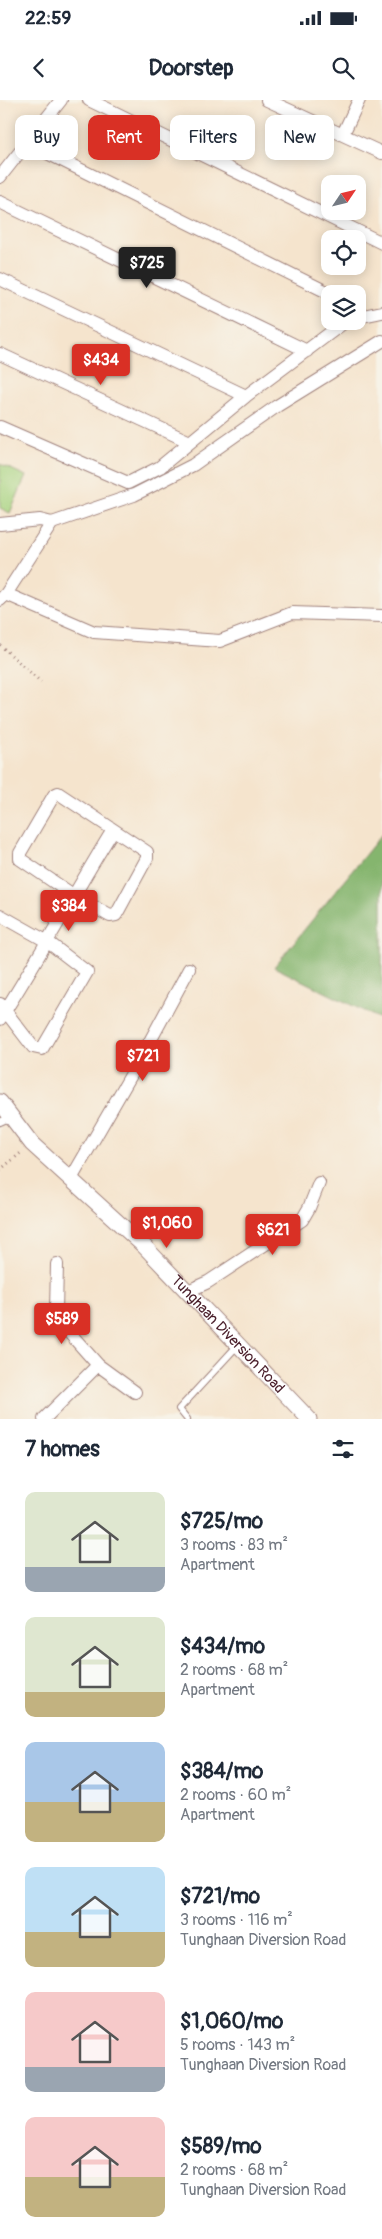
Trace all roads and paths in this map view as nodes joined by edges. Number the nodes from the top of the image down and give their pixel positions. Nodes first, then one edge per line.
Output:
1 (61, 100) edge
2 (89, 100) edge
3 (267, 100) edge
4 (359, 100) edge
5 (49, 115) edge
6 (343, 134) junction
7 (382, 153) edge
8 (15, 158) edge
9 (61, 160) edge
10 (0, 177) edge
11 (0, 202) edge
12 (382, 244) edge
13 (0, 279) edge
14 (321, 289) edge
15 (382, 312) edge
16 (366, 313) edge
17 (334, 330) edge
18 (382, 342) edge
19 (307, 351) junction
20 (0, 354) edge
21 (246, 396) junction
22 (0, 426) edge
23 (190, 442) junction
24 (52, 523) junction
25 (0, 524) edge
26 (3, 597) edge
27 (382, 616) edge
28 (0, 645) edge
29 (42, 682) dead end
30 (113, 830) junction
31 (73, 895) junction
32 (0, 915) edge
33 (48, 942) junction
34 (189, 969) dead end
35 (2, 1011) edge
36 (0, 1102) edge
37 (5, 1119) edge
38 (32, 1144) junction
39 (0, 1170) edge
40 (71, 1179) junction
41 (319, 1183) dead end
42 (57, 1264) dead end
43 (188, 1291) junction
44 (238, 1345) junction
45 (98, 1365) junction
46 (135, 1392) dead end
47 (44, 1419) edge
48 (187, 1419) edge
49 (309, 1419) edge

1 - 5 street
2 - 12 street
3 - 6 street
4 - 6 street
6 - 7 street
8 - 10 street
9 - 14 street
11 - 19 street
13 - 21 street
15 - 16 street
17 - 19 street
18 - 24 street
19 - 21 street
20 - 23 street
21 - 23 street
22 - 23 street
24 - 25 street
24 - 26 street
26 - 27 street
28 - 29 path
30 - 31 street
30 - 31 street
30 - 31 street
31 - 33 street
32 - 33 street
33 - 35 street
33 - 35 street
34 - 40 street
36 - 37 street, Tunghaan Diversion Road
37 - 38 street, Tunghaan Diversion Road
38 - 39 path
38 - 40 street, Tunghaan Diversion Road
40 - 43 street, Tunghaan Diversion Road
41 - 43 street
42 - 45 street
43 - 44 street, Tunghaan Diversion Road
44 - 48 lane
44 - 49 street, Tunghaan Diversion Road
45 - 46 street
45 - 47 street

